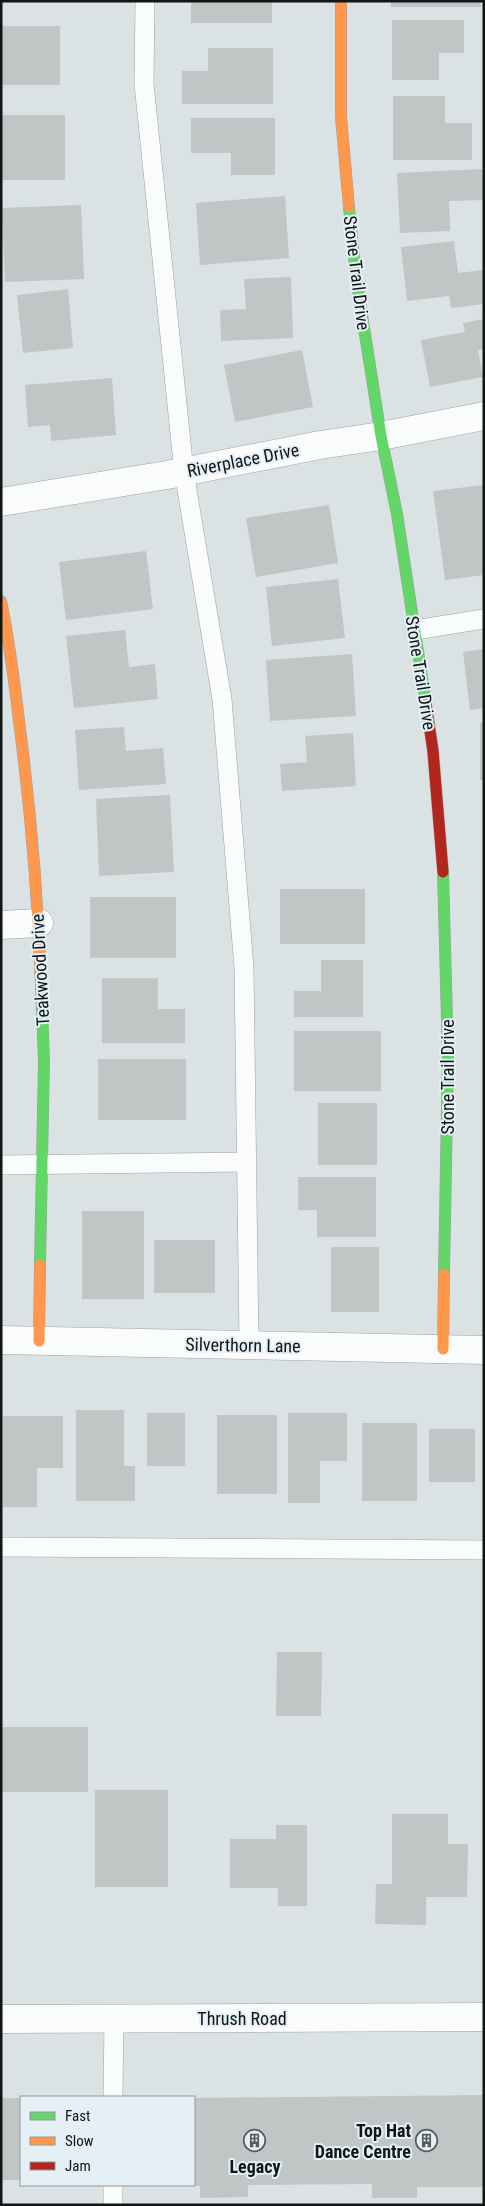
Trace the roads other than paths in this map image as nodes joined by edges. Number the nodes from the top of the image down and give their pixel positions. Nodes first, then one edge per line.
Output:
1 (145, 1) edge
2 (341, 1) edge
3 (484, 416) edge
4 (381, 436) junction
5 (184, 472) junction
6 (1, 502) edge
7 (1, 601) edge
8 (484, 619) edge
9 (415, 630) junction
10 (39, 923) junction
11 (1, 925) edge
12 (247, 1162) junction
13 (1, 1165) edge
14 (42, 1165) junction
15 (1, 1340) edge
16 (39, 1341) junction
17 (249, 1345) junction
18 (443, 1349) junction
19 (484, 1350) edge
20 (1, 1547) edge
21 (484, 1550) edge
22 (484, 2017) edge
23 (114, 2018) junction
24 (1, 2019) edge
25 (113, 2096) edge
26 (113, 2186) edge
27 (112, 2205) edge

1 - 5 lane
2 - 4 street, Stone Trail Drive
3 - 4 street, Riverplace Drive
4 - 5 street, Riverplace Drive
4 - 9 street, Stone Trail Drive
5 - 6 street, Riverplace Drive
5 - 12 lane
7 - 10 street, Teakwood Drive
8 - 9 lane
9 - 18 street, Stone Trail Drive
10 - 11 street
10 - 14 street, Teakwood Drive
12 - 14 lane
12 - 17 lane
13 - 14 lane
14 - 16 street, Teakwood Drive
15 - 16 street, Silverthorn Lane
16 - 17 street, Silverthorn Lane
17 - 18 street, Silverthorn Lane
18 - 19 street, Silverthorn Lane
20 - 21 lane
22 - 23 street, Thrush Road
23 - 24 street, Thrush Road
23 - 25 lane
26 - 27 lane

